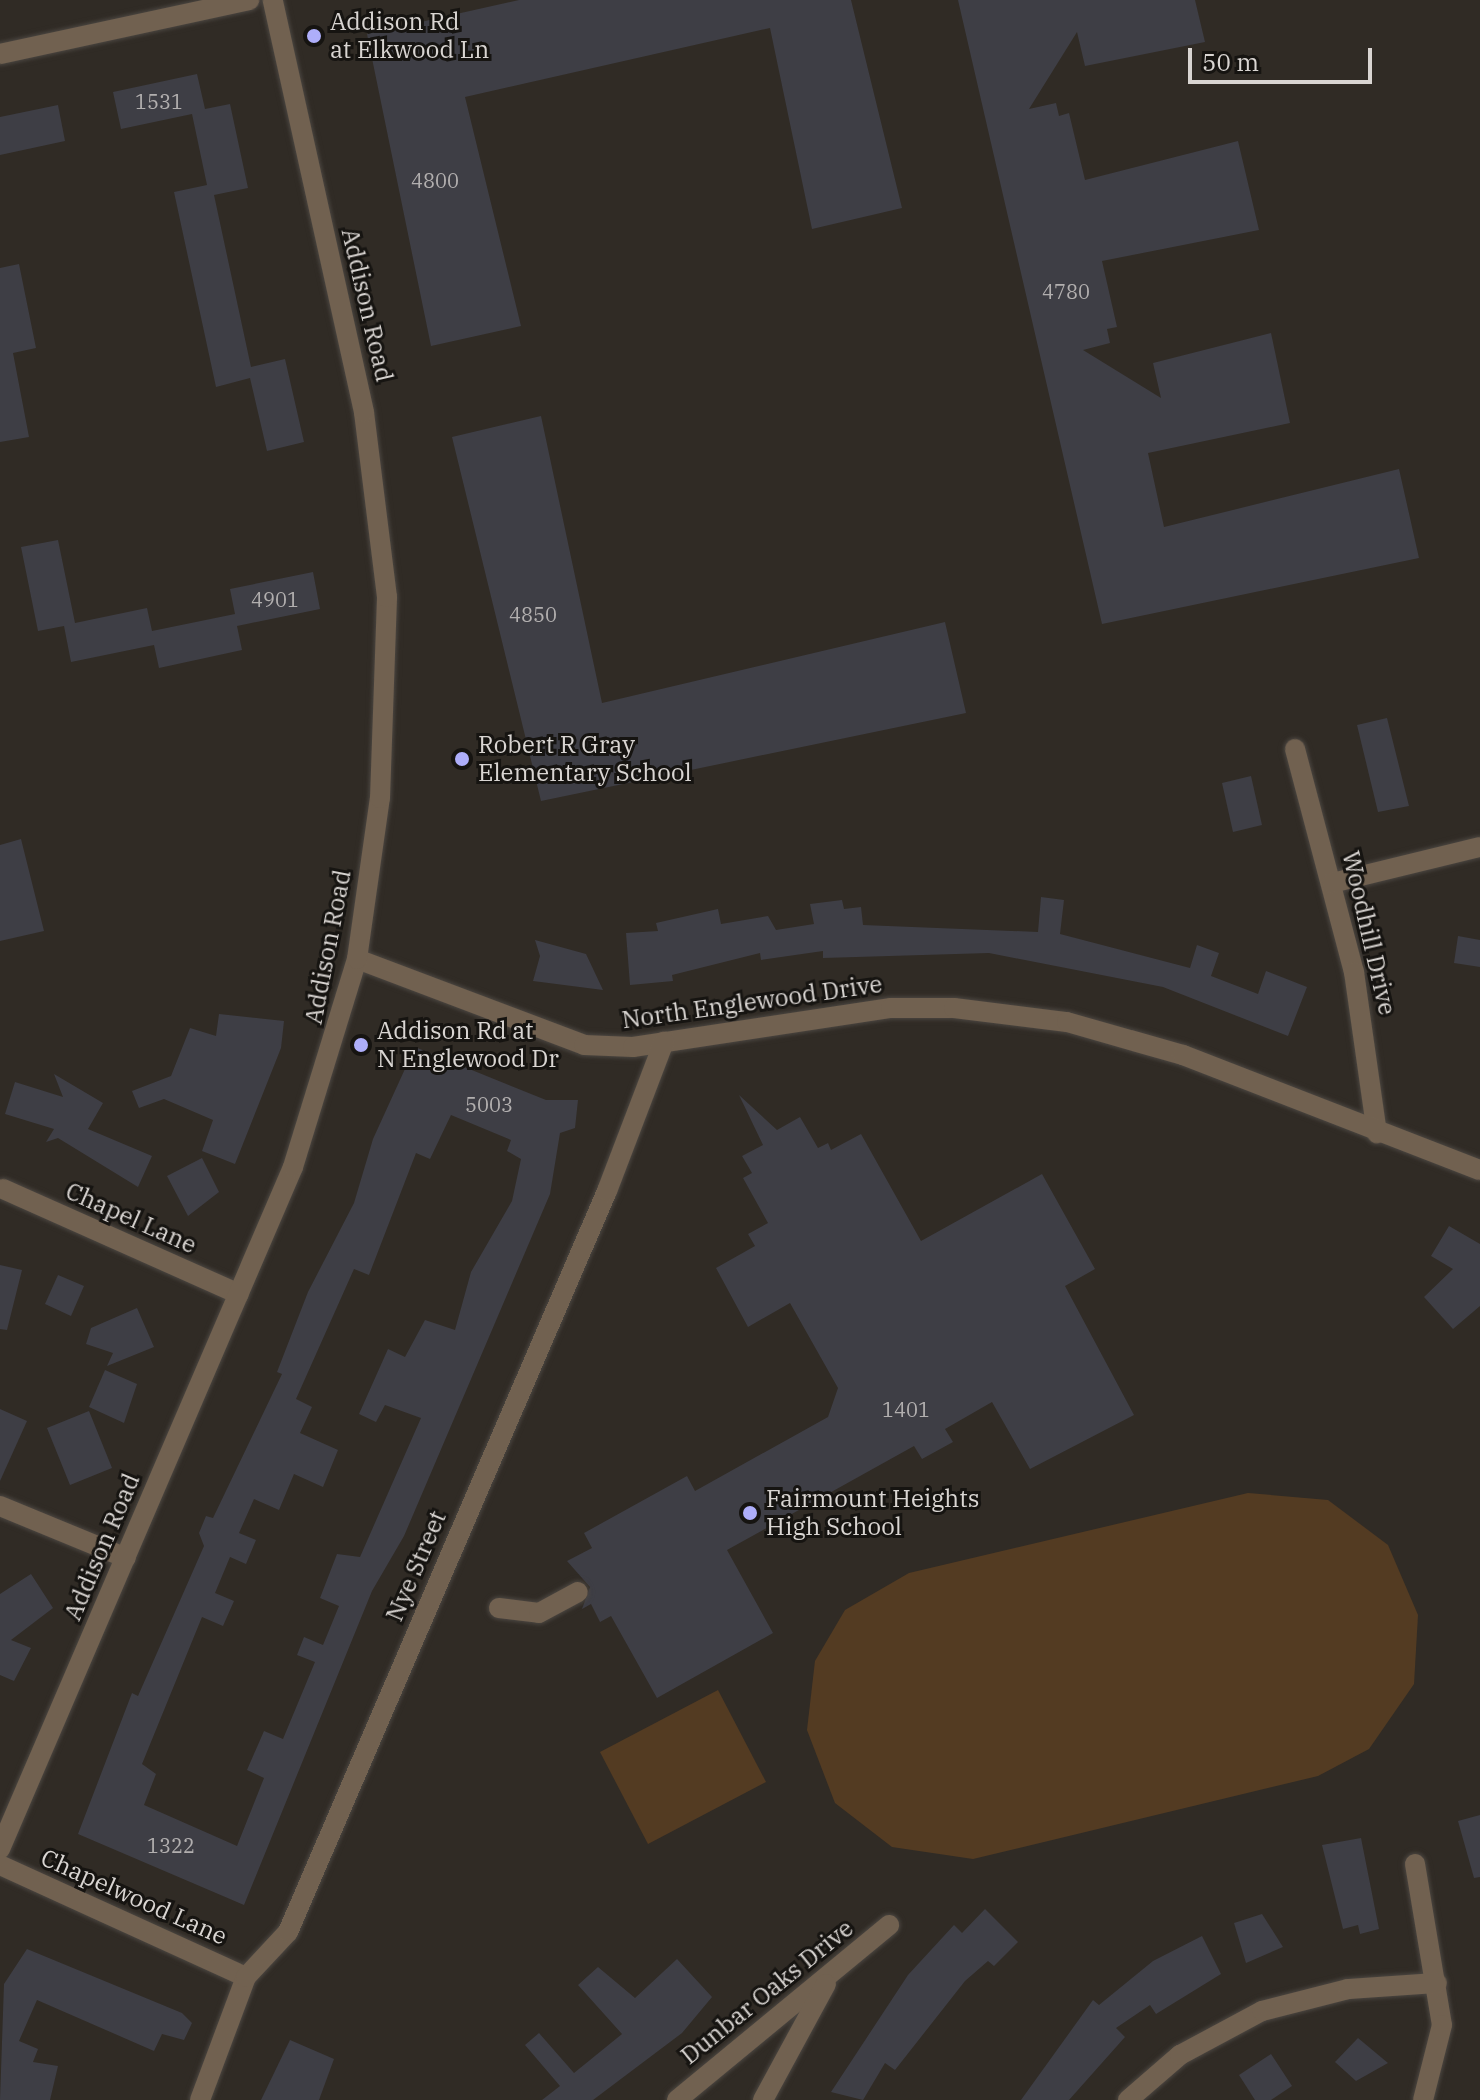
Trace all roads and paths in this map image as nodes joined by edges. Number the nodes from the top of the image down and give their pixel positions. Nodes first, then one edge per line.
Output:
1 (249, 0) edge
2 (273, 0) edge
3 (0, 54) edge
4 (1295, 749) dead end
5 (1480, 847) edge
6 (1332, 883) junction
7 (357, 959) junction
8 (664, 1042) junction
9 (1377, 1133) junction
10 (1480, 1170) edge
11 (3, 1189) dead end
12 (239, 1294) junction
13 (0, 1506) edge
14 (126, 1558) junction
15 (578, 1592) dead end
16 (499, 1608) dead end
17 (0, 1849) edge
18 (1415, 1864) dead end
19 (0, 1865) edge
20 (889, 1925) dead end
21 (246, 1977) junction
22 (828, 1980) junction
23 (1437, 1983) junction
24 (200, 2100) edge
25 (677, 2100) edge
26 (763, 2100) edge
27 (1128, 2100) edge
28 (1423, 2100) edge

1 - 3 street
2 - 7 street, Addison Road
4 - 6 street, Woodhill Drive
5 - 6 street
6 - 9 street, Woodhill Drive
7 - 8 street, North Englewood Drive
7 - 12 street, Addison Road
8 - 9 street, North Englewood Drive
8 - 21 street, Nye Street
9 - 10 street, North Englewood Drive
11 - 12 street, Chapel Lane
12 - 14 street, Addison Road
13 - 14 street
14 - 17 street, Addison Road
15 - 16 street
18 - 23 street
19 - 21 street, Chapelwood Lane
20 - 22 street, Dunbar Oaks Drive
21 - 24 street, Nye Street
22 - 25 street, Dunbar Oaks Drive
22 - 26 street
23 - 27 street
23 - 28 street

